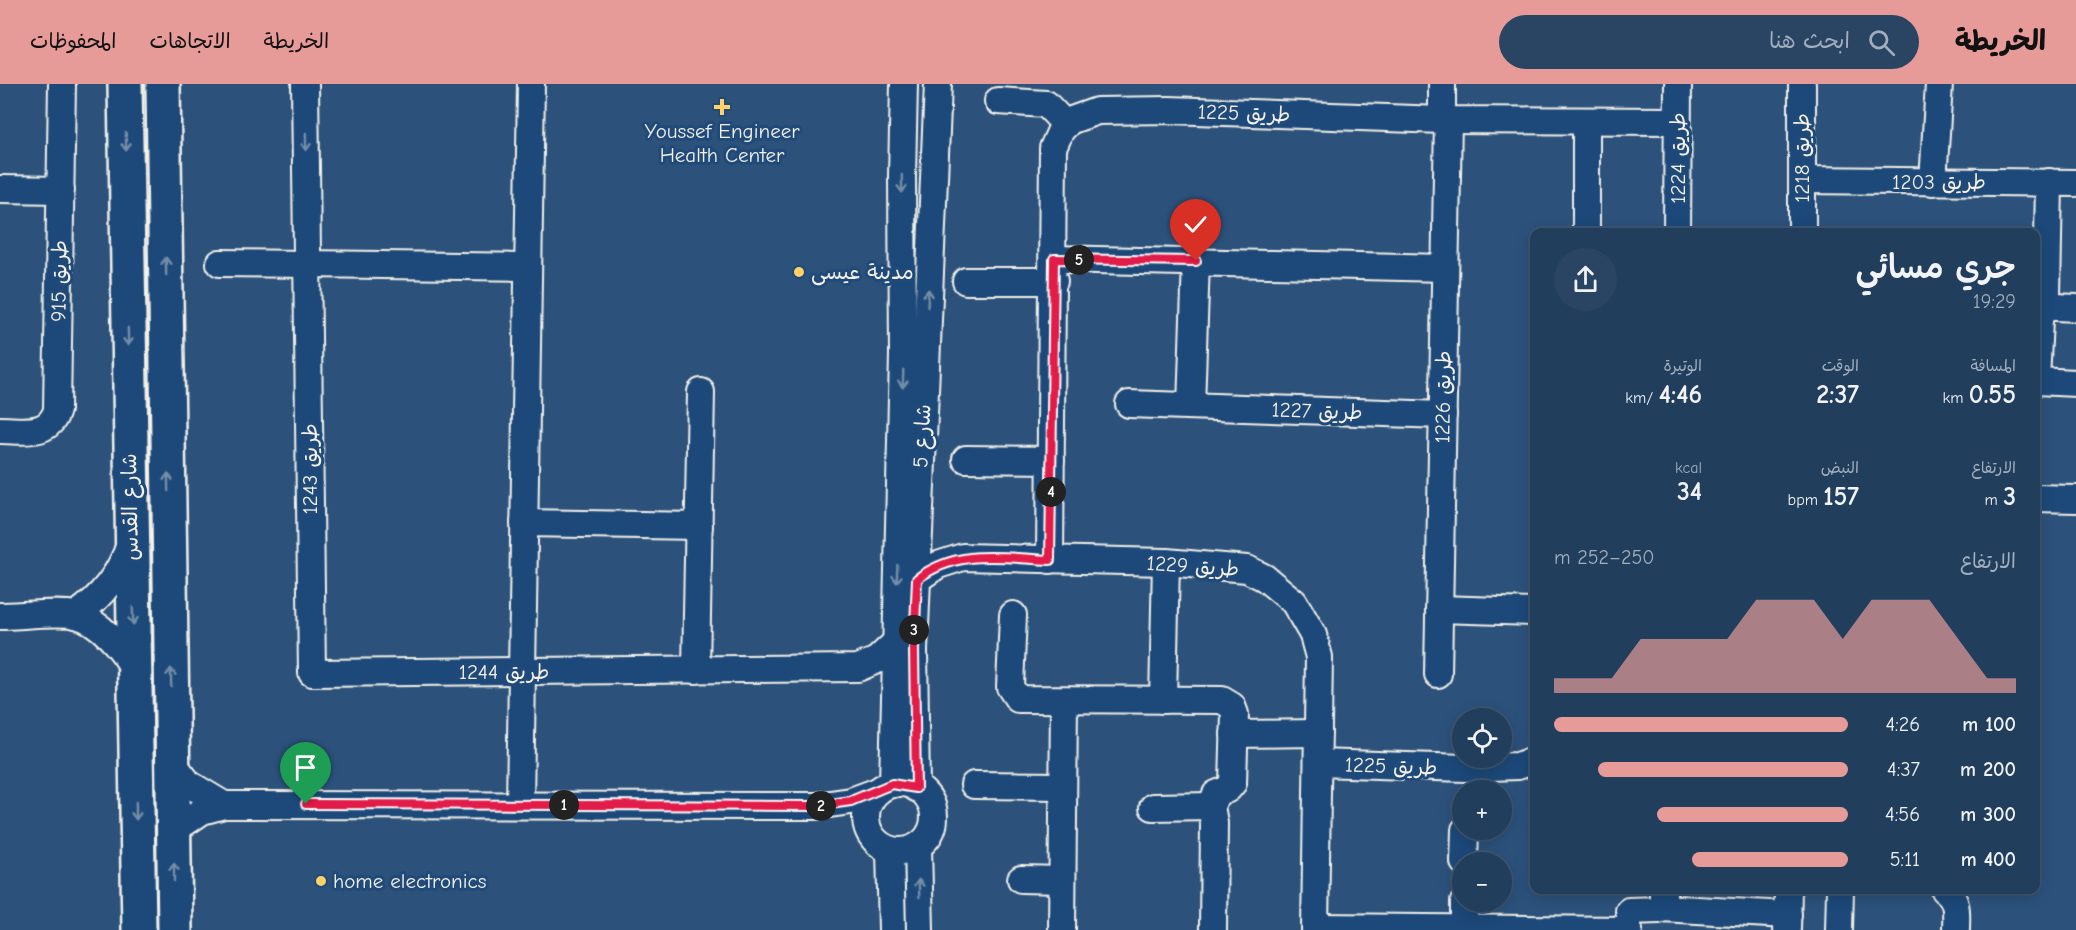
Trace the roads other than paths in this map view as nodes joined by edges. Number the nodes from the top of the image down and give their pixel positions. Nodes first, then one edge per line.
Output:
1 (62, 84) edge
2 (125, 84) edge
3 (163, 84) edge
4 (305, 84) edge
5 (531, 84) edge
6 (904, 84) edge
7 (938, 84) edge
8 (1442, 84) edge
9 (1678, 84) edge
10 (1803, 84) edge
11 (1939, 84) edge
12 (998, 101) dead end
13 (1445, 120) junction
14 (1677, 121) junction
15 (1586, 122) junction
16 (1066, 125) junction
17 (1802, 180) junction
18 (1933, 182) junction
19 (2049, 182) junction
20 (2076, 183) edge
21 (0, 189) edge
22 (61, 190) junction
23 (1586, 228) edge
24 (1677, 228) edge
25 (1802, 228) edge
26 (1196, 261) junction
27 (220, 263) dead end
28 (309, 266) junction
29 (528, 267) junction
30 (1445, 268) junction
31 (1054, 270) junction
32 (966, 281) dead end
33 (2040, 306) edge
34 (2076, 308) edge
35 (2040, 381) edge
36 (2076, 383) edge
37 (701, 392) dead end
38 (1129, 404) dead end
39 (1191, 406) junction
40 (1443, 415) junction
41 (0, 430) edge
42 (966, 459) dead end
43 (1052, 460) junction
44 (2040, 498) edge
45 (2076, 499) edge
46 (524, 523) junction
47 (699, 526) junction
48 (918, 531) junction
49 (131, 541) junction
50 (963, 557) junction
51 (1050, 560) junction
52 (1166, 562) junction
53 (917, 579) junction
54 (1439, 609) junction
55 (1530, 612) edge
56 (76, 615) junction
57 (1013, 615) dead end
58 (0, 616) edge
59 (894, 644) junction
60 (858, 668) junction
61 (134, 669) junction
62 (696, 670) junction
63 (522, 672) junction
64 (312, 673) joint
65 (1438, 674) dead end
66 (894, 694) junction
67 (1163, 700) junction
68 (1064, 701) junction
69 (1318, 733) junction
70 (1234, 734) junction
71 (172, 762) junction
72 (1530, 762) edge
73 (1319, 763) junction
74 (1465, 779) edge
75 (974, 785) dead end
76 (1063, 786) junction
77 (896, 788) junction
78 (520, 804) junction
79 (224, 805) junction
80 (1211, 806) junction
81 (713, 807) junction
82 (1153, 807) dead end
83 (174, 830) junction
84 (881, 843) junction
85 (918, 846) junction
86 (1021, 879) dead end
87 (1062, 880) junction
88 (1788, 894) edge
89 (1840, 894) edge
90 (1950, 894) edge
91 (1662, 899) edge
92 (1464, 912) edge
93 (1629, 915) edge
94 (1787, 922) edge
95 (1316, 929) edge
96 (139, 930) edge
97 (175, 930) edge
98 (892, 930) edge
99 (920, 930) edge
100 (1062, 930) edge
101 (1213, 930) edge
102 (1464, 930) edge
103 (1839, 930) edge
104 (1956, 930) edge

1 - 22 street, طريق 915
2 -> 49 main road, شارع القدس
71 -> 3 main road, شارع القدس
4 -> 28 street, طريق 1243
5 - 29 street
6 -> 59 street, شارع 5
48 -> 7 street, شارع 5
8 - 13 street, طريق 1226
9 - 14 street, طريق 1224
10 - 17 street, طريق 1218
11 - 18 street
12 - 16 street
13 - 15 street, طريق 1225
13 - 16 street, طريق 1225
13 - 30 street, طريق 1226
14 - 15 street, طريق 1225
14 - 24 street, طريق 1224
15 - 23 street
16 - 31 street
17 - 18 street, طريق 1203
17 - 25 street, طريق 1218
18 - 19 street, طريق 1203
19 - 20 street, طريق 1203
19 - 33 street
21 - 22 street
22 - 41 street, طريق 915
26 - 30 street
26 - 31 street
26 - 39 street
27 - 28 street
28 - 29 street
28 - 64 street, طريق 1243
29 - 46 street
30 - 40 street, طريق 1226
31 - 32 street
31 - 43 street
33 - 34 street
35 - 36 street
37 - 47 street
38 - 39 street, طريق 1227
39 - 40 street, طريق 1227
40 - 54 street, طريق 1226
42 - 43 street
43 - 51 street
44 - 45 street
46 - 47 street
46 - 63 street
47 - 62 street
48 - 50 street, طريق 1229
48 - 53 street, شارع 5
49 - 56 street
49 -> 61 main road, شارع القدس
50 - 51 street, طريق 1229
50 - 53 street, طريق 1229
51 - 52 street, طريق 1229
52 - 67 street
52 - 69 street, طريق 1229
53 - 77 street, شارع 5
54 - 55 street
54 - 65 street, طريق 1226
56 - 58 street
56 - 61 street
57 - 68 street
59 - 60 street, طريق 1244
59 - 66 street, شارع 5
60 - 62 street, طريق 1244
60 - 66 street
61 -> 96 main road, شارع القدس
62 - 63 street, طريق 1244
63 - 64 street, طريق 1244
63 - 78 street
66 - 77 street, شارع 5
67 - 68 street
67 - 70 street
68 - 76 street
69 - 70 street
69 - 73 street, طريق 1229
70 - 80 street
71 - 79 street
71 - 83 main road, شارع القدس
72 - 74 street, طريق 1225
73 - 74 street, طريق 1225
73 - 95 street, طريق 1229
75 - 76 street
76 - 87 street
77 - 81 street
77 - 84 street
77 - 85 street
78 - 79 street
78 - 81 street
79 - 83 street
80 - 82 street
80 - 101 street
81 - 84 street
97 -> 83 main road, شارع القدس
84 - 85 street
84 - 98 street
99 -> 85 street
86 - 87 street
87 - 100 street
88 - 94 street
89 - 103 street
90 - 104 street
91 - 93 street
91 - 94 street
92 - 102 street
93 - 102 street
95 - 102 street

